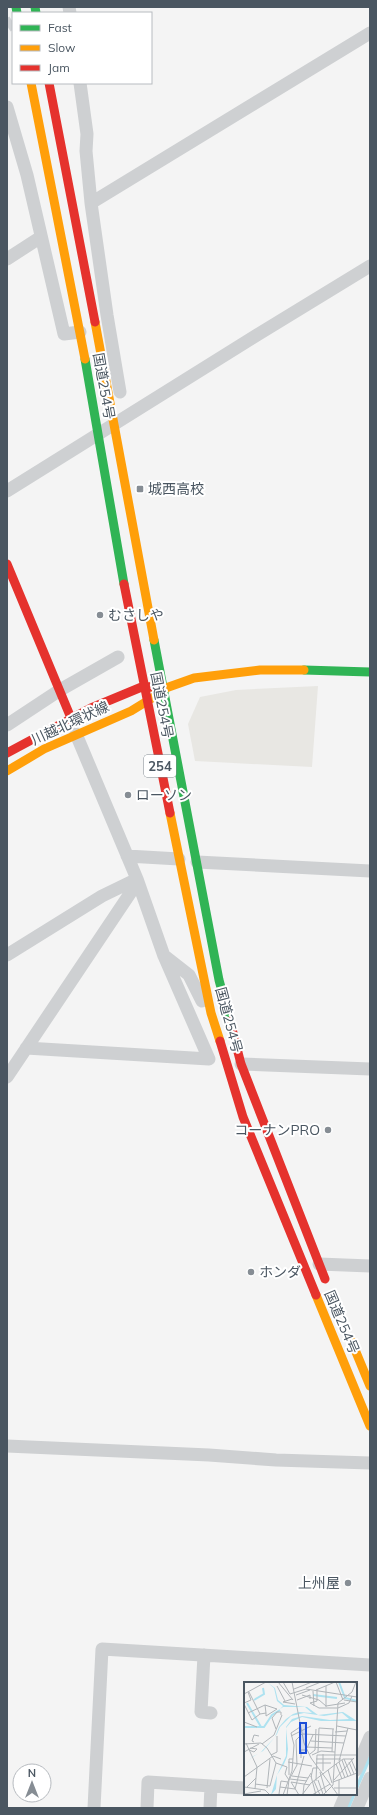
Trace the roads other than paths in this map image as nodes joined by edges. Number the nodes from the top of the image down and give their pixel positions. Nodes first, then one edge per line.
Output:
1 (370, 33) edge
2 (31, 84) edge
3 (50, 84) edge
4 (80, 84) edge
5 (7, 107) edge
6 (92, 203) junction
7 (41, 237) junction
8 (7, 259) edge
9 (370, 266) edge
10 (80, 332) junction
11 (120, 420) junction
12 (98, 433) junction
13 (7, 491) edge
14 (7, 564) edge
15 (118, 657) dead end
16 (370, 672) edge
17 (144, 686) junction
18 (163, 689) junction
19 (60, 690) junction
20 (147, 704) junction
21 (72, 718) junction
22 (7, 724) edge
23 (76, 734) junction
24 (7, 753) edge
25 (7, 771) edge
26 (127, 856) junction
27 (179, 859) junction
28 (197, 862) junction
29 (370, 871) edge
30 (136, 879) junction
31 (7, 955) edge
32 (164, 956) junction
33 (211, 1013) junction
34 (26, 1048) junction
35 (241, 1064) junction
36 (370, 1069) edge
37 (7, 1077) edge
38 (319, 1264) junction
39 (370, 1266) edge
40 (328, 1285) dead end
41 (346, 1328) dead end
42 (370, 1386) edge
43 (370, 1426) edge
44 (7, 1446) edge
45 (370, 1463) edge
46 (204, 1656) junction
47 (370, 1665) edge
48 (211, 1713) dead end
49 (370, 1737) edge
50 (357, 1768) edge
51 (370, 1778) edge
52 (211, 1786) junction
53 (244, 1788) edge
54 (367, 1791) edge
55 (342, 1795) edge
56 (94, 1808) edge
57 (147, 1808) edge
58 (210, 1808) edge
59 (340, 1808) edge
60 (357, 1808) edge

1 - 6 street
2 - 10 main road, 国道254号 / 254
3 - 11 main road, 国道254号 / 254
4 - 6 street
5 - 7 street
6 - 11 street
7 - 8 street
7 - 10 street
9 - 11 street
10 - 12 main road, 国道254号 / 254
11 - 12 street
11 - 18 main road, 国道254号 / 254
12 - 13 street
12 - 17 main road, 国道254号 / 254
14 - 19 main road
15 - 19 street
16 - 18 main road
17 - 18 main road
17 - 20 main road, 国道254号 / 254
17 - 21 main road, 川越北環状線
18 - 20 main road
18 - 28 main road, 国道254号 / 254
19 - 21 main road
19 - 22 street
20 - 23 main road, 川越北環状線
20 - 27 main road, 国道254号 / 254
21 - 24 main road, 川越北環状線
23 - 25 main road, 川越北環状線
23 - 26 street
26 - 27 street
26 - 30 street
27 - 33 main road, 国道254号 / 254
28 - 29 street
28 - 35 main road, 国道254号 / 254
30 - 31 street
30 - 32 street
30 - 34 street
32 - 33 street
32 - 34 street
33 - 43 main road, 国道254号 / 254
34 - 37 street
35 - 36 street
35 - 38 main road, 国道254号 / 254
38 - 39 street
38 - 40 main road, 国道254号 / 254
41 - 42 main road, 国道254号
44 - 45 street
46 - 47 street
46 - 48 street
46 - 56 street
49 - 50 street
51 - 54 street
52 - 53 street
52 - 57 street
52 - 58 street
54 - 60 street
55 - 59 street

